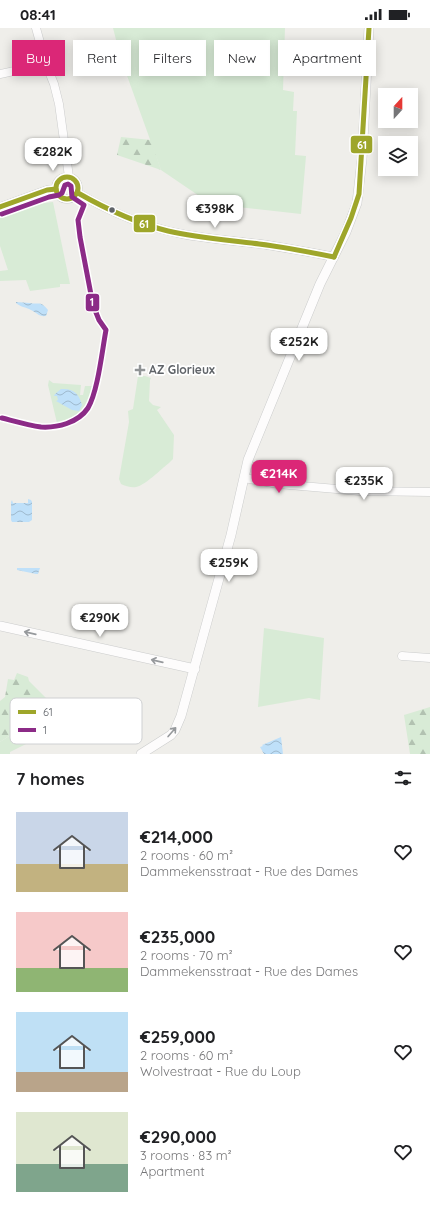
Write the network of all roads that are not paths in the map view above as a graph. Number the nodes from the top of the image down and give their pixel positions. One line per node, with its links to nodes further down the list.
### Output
1 (36, 28): 3 (street)
2 (369, 28): 11 (street)
3 (39, 40)
4 (12, 71): 5 (street)
5 (0, 74)
6 (51, 76): 7 (street)
7 (69, 177): 8 (street); 9 (street)
8 (56, 189): 9 (street); 10 (street)
9 (78, 193): 11 (street)
10 (0, 207)
11 (334, 257): 12 (street)
12 (244, 478): 13 (street); 17 (street)
13 (430, 492)
14 (0, 626): 17 (street, one-way to 14)
15 (402, 656): 16 (street)
16 (430, 658)
17 (195, 670): 18 (street, one-way to 17)
18 (141, 754)

